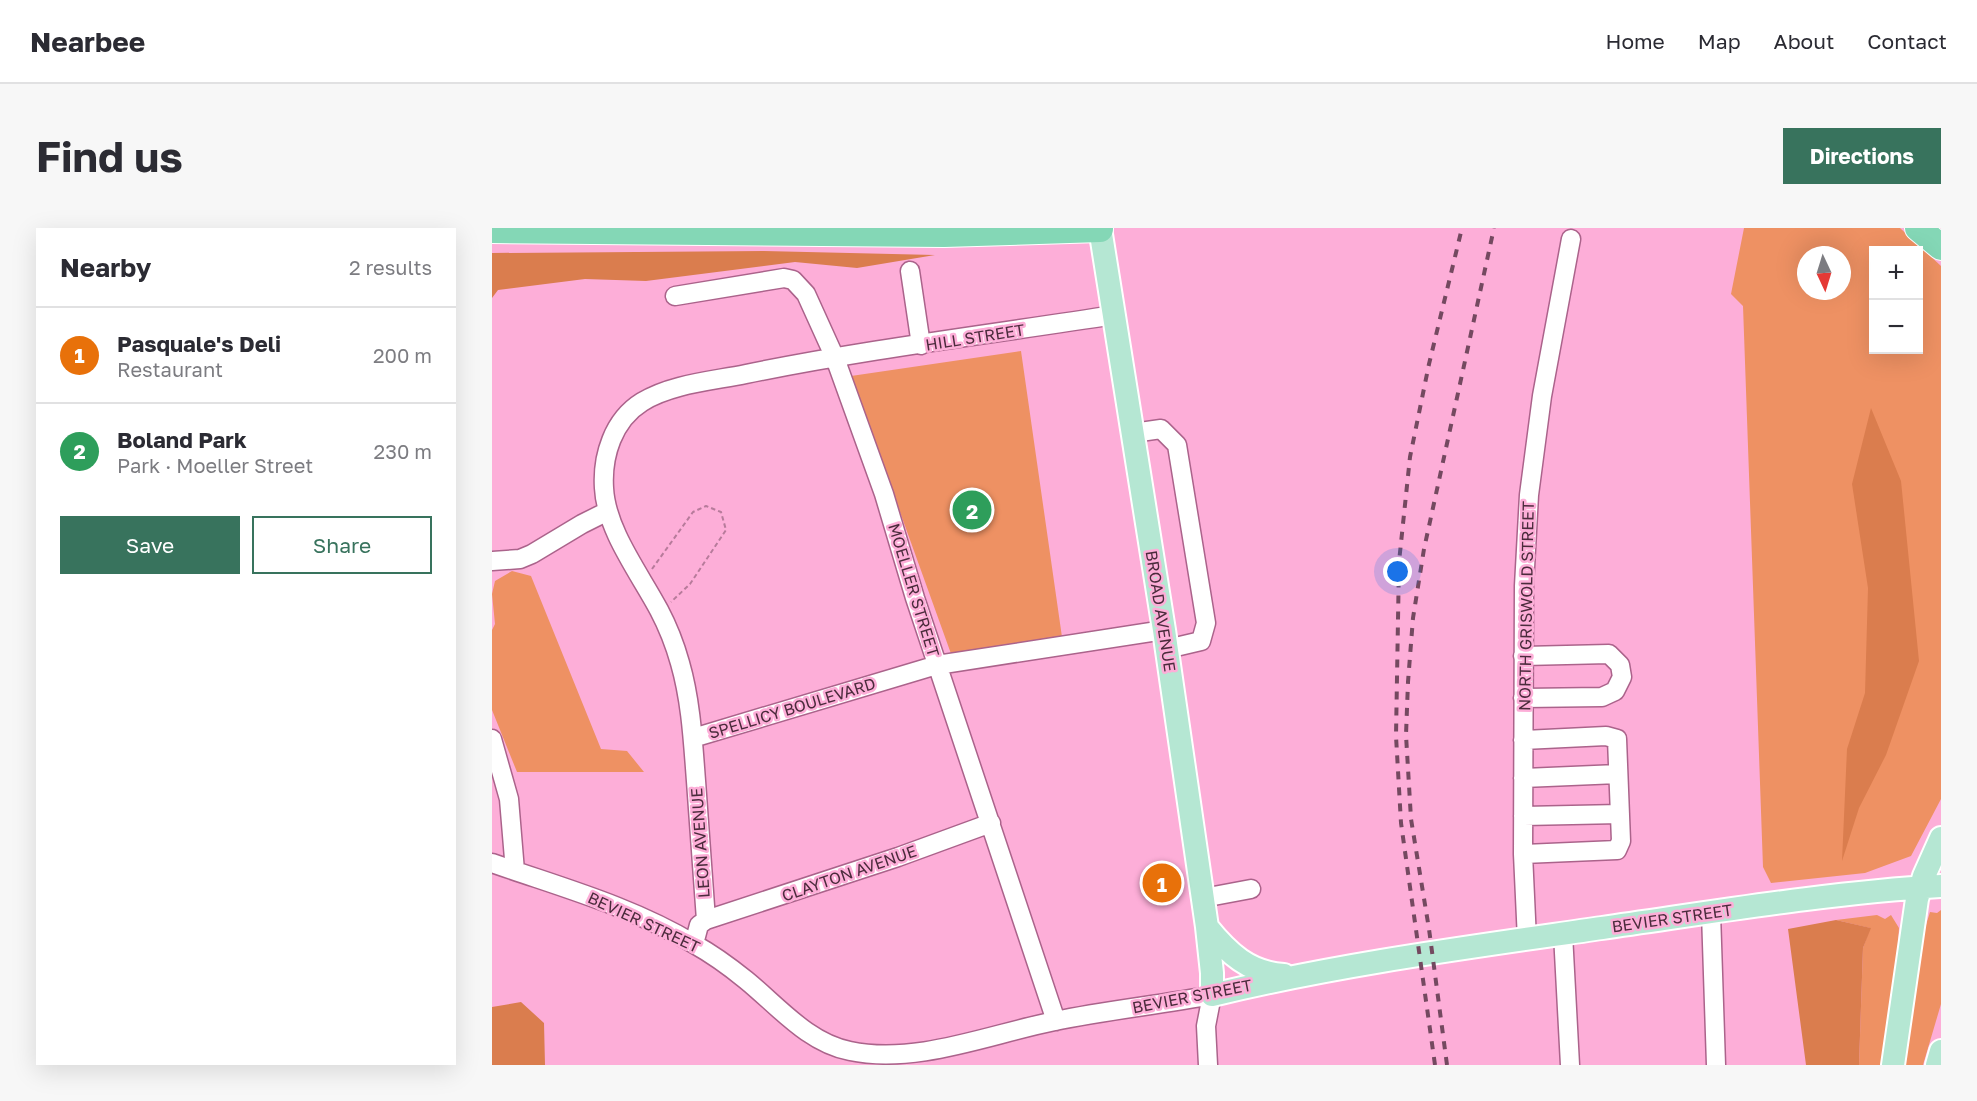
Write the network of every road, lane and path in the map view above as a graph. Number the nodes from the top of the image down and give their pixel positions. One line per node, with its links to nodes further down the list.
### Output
1 (1918, 228): 5 (highway)
2 (1100, 229): 3 (highway); 8 (main road, BROAD AVENUE)
3 (492, 230)
4 (1571, 239): 17 (street, NORTH GRISWOLD STREET)
5 (1941, 247)
6 (910, 271): 9 (street)
7 (675, 296): 10 (street, MOELLER STREET)
8 (1114, 315): 9 (street, HILL STREET); 11 (main road, BROAD AVENUE)
9 (921, 345): 10 (street, HILL STREET)
10 (835, 358): 12 (street, SPELLICY BOULEVARD); 18 (street, MOELLER STREET)
11 (1133, 433): 16 (main road, BROAD AVENUE); 16 (street, SPELLICY BOULEVARD)
12 (608, 511): 13 (street); 14 (street, SPELLICY BOULEVARD)
13 (492, 561)
14 (643, 581): 15 (street, SPELLICY BOULEVARD); 15 (path)
15 (660, 611): 20 (street, SPELLICY BOULEVARD)
16 (1165, 639): 18 (street, SPELLICY BOULEVARD); 34 (main road, BROAD AVENUE)
17 (1523, 656): 19 (street, NORTH GRISWOLD STREET); 19 (street)
18 (937, 665): 20 (street, SPELLICY BOULEVARD); 27 (street, MOELLER STREET)
19 (1523, 698): 22 (street, NORTH GRISWOLD STREET)
20 (693, 738): 36 (street, LEON AVENUE)
21 (492, 739): 31 (street)
22 (1523, 740): 23 (street); 24 (street, NORTH GRISWOLD STREET)
23 (1618, 774): 24 (street); 25 (street)
24 (1523, 778): 26 (street, NORTH GRISWOLD STREET)
25 (1620, 814): 26 (street); 29 (street)
26 (1523, 816): 29 (street, NORTH GRISWOLD STREET)
27 (991, 823): 36 (street, CLAYTON AVENUE); 43 (street, MOELLER STREET)
28 (1941, 838): 32 (main road)
29 (1523, 854): 39 (street, NORTH GRISWOLD STREET)
30 (492, 863): 31 (street, BEVIER STREET)
31 (515, 871): 40 (street, BEVIER STREET)
32 (1930, 887): 35 (main road, BEVIER STREET); 49 (main road)
33 (1251, 889): 34 (street)
34 (1203, 898): 37 (main road, BROAD AVENUE)
35 (1711, 913): 38 (main road, BEVIER STREET); 48 (street)
36 (706, 920): 40 (street, LEON AVENUE)
37 (1207, 927): 41 (main road); 42 (main road, BROAD AVENUE)
38 (1563, 934): 39 (main road, BEVIER STREET); 47 (street)
39 (1527, 940): 41 (main road, BEVIER STREET)
40 (694, 944): 45 (street, BEVIER STREET)
41 (1307, 974): 42 (main road, BEVIER STREET)
42 (1212, 995): 43 (street, BEVIER STREET); 46 (street)
43 (1056, 1021): 45 (street, BEVIER STREET)
44 (1941, 1051): 50 (main road)
45 (836, 1056)
46 (1208, 1065)
47 (1570, 1065)
48 (1716, 1065)
49 (1893, 1065)
50 (1937, 1065)

